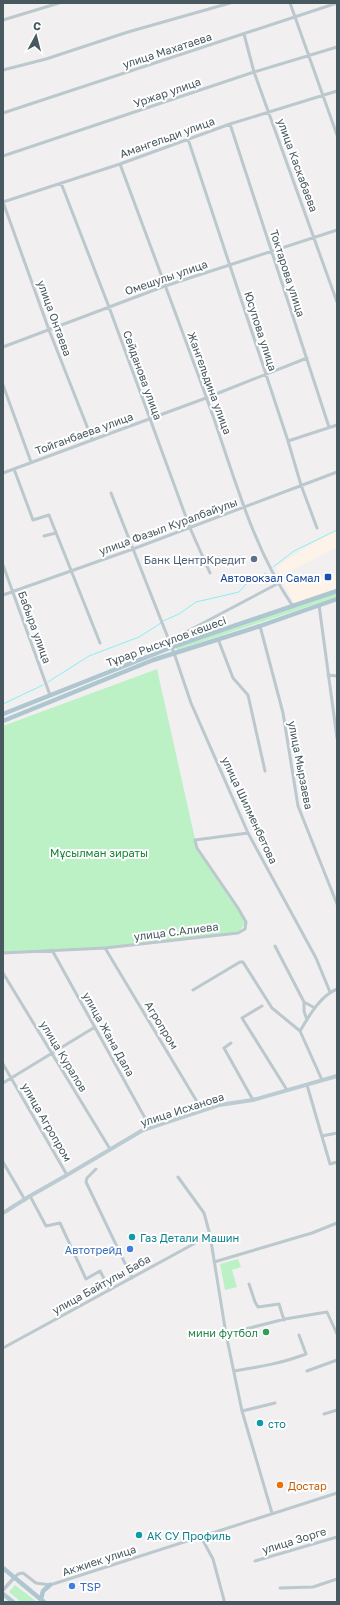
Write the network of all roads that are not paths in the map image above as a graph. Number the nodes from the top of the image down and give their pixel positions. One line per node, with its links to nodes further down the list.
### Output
1 (58, 3): 6 (street)
2 (230, 3): 10 (street)
3 (290, 3): 5 (street)
4 (337, 3): 5 (street, улица Махатаева)
5 (295, 17): 7 (street, улица Махатаева); 9 (street)
6 (3, 20)
7 (244, 34): 11 (street, улица Каскабаева); 15 (street, улица Махатаева)
8 (337, 47): 9 (street, Уржар улица)
9 (309, 57): 11 (street, Уржар улица); 13 (street)
10 (3, 70)
11 (254, 72): 14 (street, улица Каскабаева); 19 (street, Уржар улица)
12 (337, 91): 13 (street, Амангельди улица)
13 (323, 95): 14 (street, Амангельди улица); 17 (street)
14 (268, 111): 16 (street, Амангельди улица); 24 (street, улица Каскабаева)
15 (3, 113)
16 (230, 124): 18 (street, Амангельди улица); 25 (street, Токтарова улица)
17 (337, 135)
18 (188, 139): 20 (street, Амангельди улица); 26 (street, Юсупова улица)
19 (3, 156)
20 (120, 164): 21 (street, Амангельди улица); 27 (street, Жангельдина улица)
21 (61, 183): 22 (street, Амангельди улица); 29 (street, Сейданова улица)
22 (3, 202): 30 (street, улица Онтаева)
23 (337, 230): 24 (street, Омешулы улица)
24 (314, 237): 25 (street, Омешулы улица); 28 (street, улица Каскабаева)
25 (272, 251): 26 (street, Омешулы улица); 32 (street, Токтарова улица)
26 (229, 265): 27 (street, Омешулы улица); 33 (street, Юсупова улица)
27 (165, 286): 29 (street, Омешулы улица); 35 (street, Жангельдина улица)
28 (337, 302)
29 (109, 307): 30 (street, Омешулы улица); 36 (street, Сейданова улица)
30 (49, 330): 31 (street, Омешулы улица); 39 (street, улица Онтаева)
31 (3, 347)
32 (307, 358): 33 (street, Тойганбаева улица); 38 (street, Токтарова улица)
33 (265, 374): 35 (street, Тойганбаева улица); 40 (street, Юсупова улица)
34 (3, 385): 41 (street)
35 (206, 398): 36 (street, Тойганбаева улица); 47 (street, Жангельдина улица)
36 (149, 418): 39 (street, Тойганбаева улица); 48 (street, Сейданова улица)
37 (337, 425): 38 (street)
38 (329, 427): 40 (street)
39 (92, 439): 41 (street, Тойганбаева улица)
40 (288, 441): 45 (street, Юсупова улица)
41 (31, 462): 42 (street, Тойганбаева улица)
42 (14, 469): 44 (street, Тойганбаева улица); 50 (street)
43 (337, 472): 45 (street, улица Фазыл Куралбайулы)
44 (3, 473)
45 (301, 485): 47 (street, улица Фазыл Куралбайулы); 49 (street, Юсупова улица)
46 (111, 493): 52 (street, улица Шилменбетова)
47 (245, 507): 48 (street, улица Фазыл Куралбайулы); 56 (street, Жангельдина улица)
48 (190, 528): 52 (street, улица Фазыл Куралбайулы); 55 (street, Сейданова улица)
49 (317, 528)
50 (56, 533): 51 (street); 54 (street)
51 (44, 536)
52 (133, 549): 54 (street, улица Фазыл Куралбайулы); 65 (street, улица Шилменбетова)
53 (3, 564): 57 (street, Бабыра улица)
54 (71, 571): 57 (street, улица Фазыл Куралбайулы); 66 (street)
55 (210, 573)
56 (277, 584): 61 (street, Жангельдина улица); 65 (street)
57 (13, 591): 59 (street, улица Фазыл Куралбайулы); 71 (street, Бабыра улица)
58 (337, 591): 61 (main road, Тұрар Рыскұлов көшесі)
59 (3, 595)
60 (337, 599): 62 (main road)
61 (292, 605): 67 (main road, Тұрар Рыскұлов көшесі)
62 (319, 605): 63 (main road); 69 (street)
63 (260, 626): 64 (main road); 77 (street, улица Мырзаева)
64 (218, 639): 68 (main road); 75 (street)
65 (169, 641): 67 (street, улица Шилменбетова)
66 (100, 643)
67 (172, 647): 68 (street, улица Шилменбетова); 71 (main road, Тұрар Рыскұлов көшесі)
68 (174, 653): 73 (main road); 76 (street, улица Шилменбетова)
69 (328, 675): 70 (street); 74 (street)
70 (337, 676)
71 (50, 695): 72 (main road, Тұрар Рыскұлов көшесі)
72 (3, 714)
73 (3, 721)
74 (337, 738)
75 (265, 771)
76 (248, 833): 79 (street, улица С.Алиева); 85 (street, улица Шилменбетова)
77 (337, 904)
78 (275, 946): 86 (street)
79 (105, 948): 80 (street, улица С.Алиева); 102 (street, Агропром)
80 (52, 950): 81 (street, улица С.Алиева); 90 (street, улица Жана Дала)
81 (3, 953)
82 (3, 973): 93 (street, улица Куралов)
83 (337, 989): 85 (street)
84 (193, 990): 91 (street)
85 (330, 992): 88 (street)
86 (304, 1002): 88 (street); 89 (street)
87 (262, 1006): 100 (street)
88 (315, 1008): 89 (street)
89 (307, 1020): 91 (street)
90 (95, 1027): 93 (street, улица Агропром); 103 (street, улица Жана Дала)
91 (300, 1031): 97 (street)
92 (231, 1043): 101 (street)
93 (52, 1053): 96 (street, улица Агропром); 106 (street, улица Куралов)
94 (3, 1064): 96 (street, улица Агропром)
95 (337, 1076): 97 (main road, улица Исханова)
96 (11, 1078): 98 (street, улица Агропром); 110 (street, улица Агропром)
97 (322, 1080): 99 (main road, улица Исханова)
98 (3, 1083)
99 (308, 1085): 100 (main road, улица Исханова); 105 (street)
100 (288, 1090): 101 (main road, улица Исханова)
101 (253, 1100): 102 (main road, улица Исханова)
102 (202, 1110): 103 (main road, улица Исханова)
103 (150, 1127): 106 (main road, улица Исханова)
104 (337, 1133): 105 (street)
105 (322, 1136): 108 (street)
106 (110, 1149): 110 (main road, улица Исханова)
107 (3, 1162): 113 (street)
108 (337, 1162)
109 (96, 1169): 118 (street)
110 (67, 1175): 112 (main road, улица Исханова)
111 (178, 1177): 116 (street)
112 (30, 1196): 113 (main road, улица Исханова); 120 (street)
113 (25, 1200): 114 (main road, улица Исханова)
114 (3, 1213)
115 (337, 1222): 117 (street)
116 (210, 1235): 117 (street); 118 (street, улица Байтулы Баба)
117 (214, 1262): 122 (street)
118 (132, 1278): 120 (street, улица Байтулы Баба)
119 (249, 1284): 121 (street)
120 (110, 1290): 125 (street, улица Байтулы Баба)
121 (284, 1320): 122 (street); 123 (street)
122 (226, 1334): 127 (street)
123 (337, 1334)
124 (299, 1335): 127 (street)
125 (3, 1348)
126 (337, 1360): 128 (street)
127 (234, 1371): 131 (street)
128 (307, 1371)
129 (275, 1403): 131 (street)
130 (337, 1410): 132 (street)
131 (242, 1411): 134 (street)
132 (324, 1414)
133 (337, 1493): 134 (street, Акжиек улица)
134 (272, 1513): 135 (street, Акжиек улица)
135 (201, 1536): 141 (street, Акжиек улица); 145 (street)
136 (337, 1537): 137 (street, улица Зорге)
137 (255, 1562)
138 (3, 1568): 139 (main road)
139 (14, 1578): 141 (street); 143 (street); 146 (main road)
140 (337, 1579): 142 (street)
141 (50, 1585): 146 (main road)
142 (280, 1588)
143 (3, 1590)
144 (3, 1594): 147 (main road)
145 (224, 1600)
146 (42, 1601)
147 (13, 1602)

